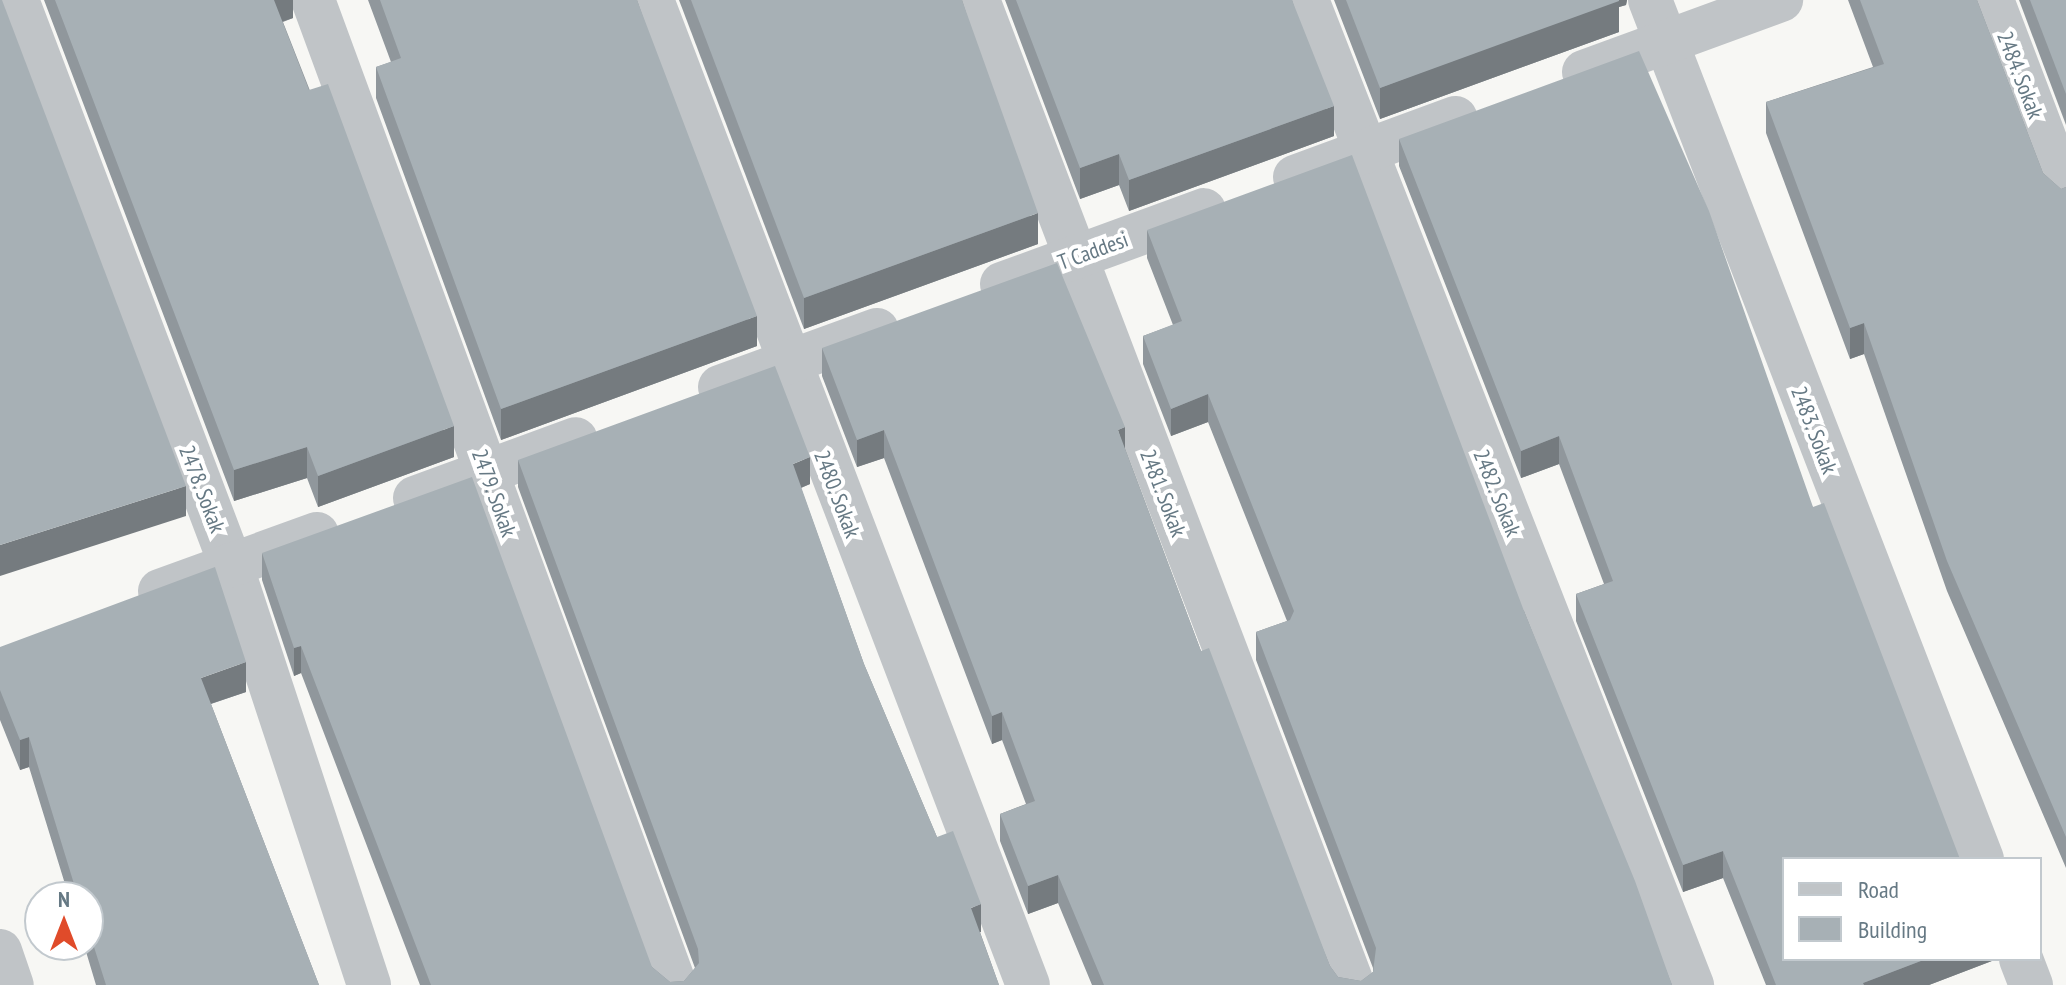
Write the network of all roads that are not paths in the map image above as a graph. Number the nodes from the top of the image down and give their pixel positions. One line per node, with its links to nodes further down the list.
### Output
1 (17, 0): 21 (street, 2478. Sokak)
2 (313, 0): 20 (street, 2479. Sokak)
3 (652, 0): 17 (street, 2480. Sokak)
4 (978, 0): 14 (street, 2481. Sokak)
5 (1307, 0): 12 (street, 2482. Sokak)
6 (1650, 0): 9 (street, 2483. Sokak)
7 (1781, 0): 9 (street)
8 (1992, 0): 13 (street, 2484. Sokak)
9 (1665, 42): 10 (street); 23 (street, 2483. Sokak)
10 (1550, 84)
11 (1492, 105): 12 (street, T Caddesi)
12 (1362, 152): 14 (street, T Caddesi); 31 (street, 2482. Sokak)
13 (2066, 195)
14 (1072, 259): 15 (street, T Caddesi); 30 (street, 2481. Sokak)
15 (957, 300)
16 (914, 316): 17 (street)
17 (785, 363): 18 (street); 29 (street, 2480. Sokak)
18 (681, 401)
19 (621, 423): 20 (street)
20 (486, 472): 21 (street); 28 (street, 2479. Sokak)
21 (231, 565): 22 (street); 27 (street, 2478. Sokak)
22 (115, 607)
23 (1981, 857)
24 (0, 951): 26 (street)
25 (2022, 961): 32 (street)
26 (12, 985)
27 (369, 985)
28 (675, 985)
29 (1028, 985)
30 (1353, 985)
31 (1692, 985)
32 (2031, 985)

